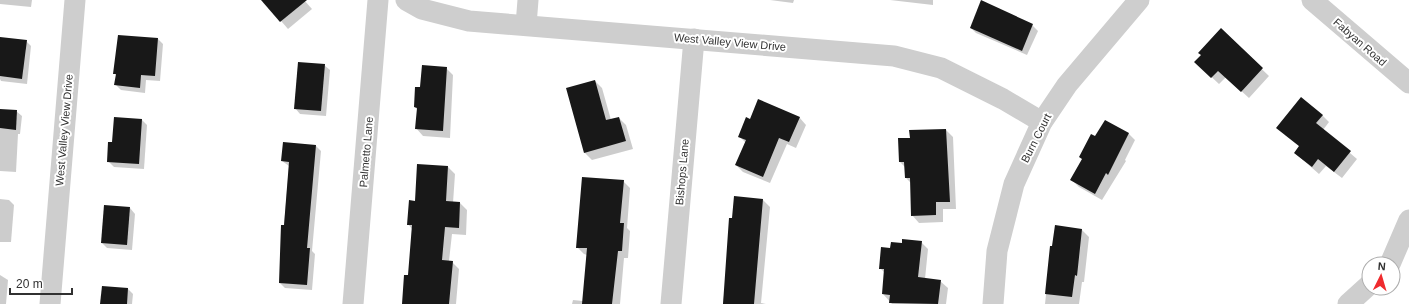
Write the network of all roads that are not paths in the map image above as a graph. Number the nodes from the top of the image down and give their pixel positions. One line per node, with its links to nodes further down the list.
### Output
1 (75, 0): 14 (street, West Valley View Drive)
2 (378, 0): 15 (street, Palmetto Lane)
3 (406, 0): 7 (street, West Valley View Drive)
4 (528, 0): 7 (street)
5 (1140, 0): 10 (street, Burn Court)
6 (1312, 0): 9 (street, Fabyan Road)
7 (526, 25): 8 (street, West Valley View Drive)
8 (694, 39): 10 (street, West Valley View Drive); 16 (street, Bishops Lane)
9 (1409, 83)
10 (1042, 122): 17 (street, Burn Court)
11 (1409, 220): 12 (street)
12 (1393, 256)
13 (1361, 292): 18 (street)
14 (50, 304)
15 (353, 304)
16 (671, 304)
17 (993, 304)
18 (1348, 304)

